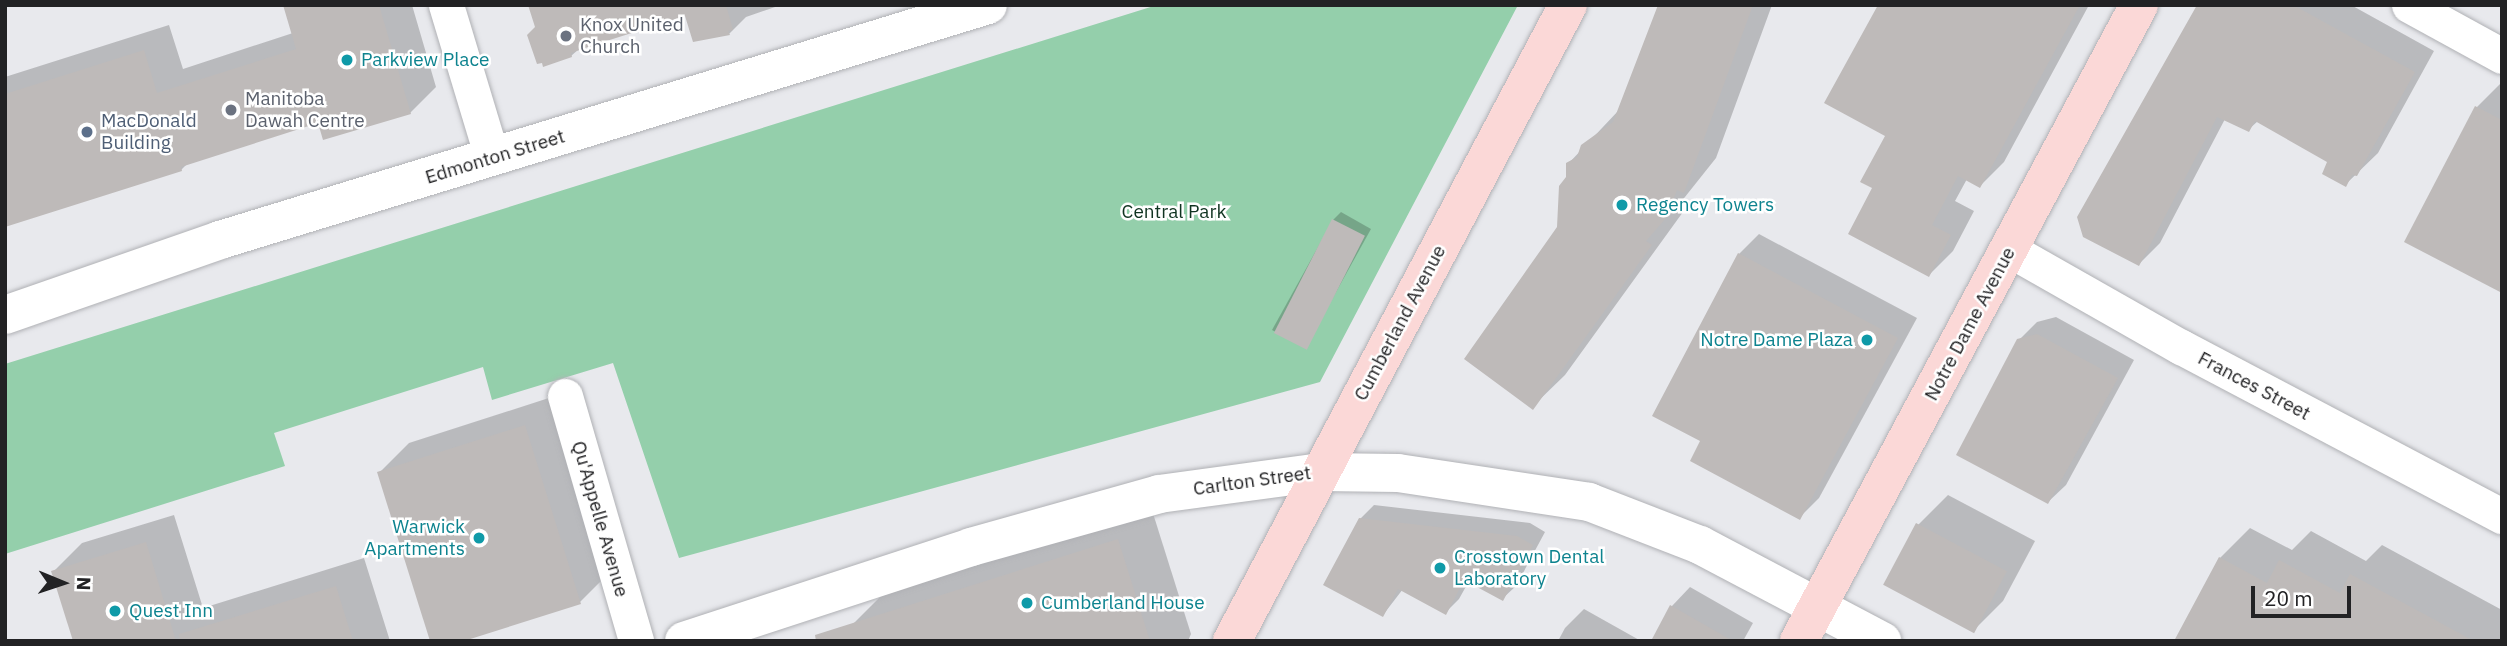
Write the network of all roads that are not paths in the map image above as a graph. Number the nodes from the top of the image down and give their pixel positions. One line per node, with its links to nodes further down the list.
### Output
1 (446, 5): 7 (street)
2 (988, 5): 7 (street, Edmonton Street)
3 (1568, 5): 11 (main road, Cumberland Avenue)
4 (2139, 5): 8 (main road, Notre Dame Avenue)
5 (2409, 5): 6 (street)
6 (2502, 56)
7 (492, 158): 9 (street, Edmonton Street)
8 (2010, 250): 12 (street, Frances Street); 13 (main road, Notre Dame Avenue)
9 (5, 315)
10 (565, 396): 14 (street, Qu'Appelle Avenue)
11 (1321, 472): 13 (street, Carlton Street); 15 (street, Carlton Street); 16 (main road, Cumberland Avenue)
12 (2502, 516)
13 (1817, 606): 17 (main road, Notre Dame Avenue); 18 (street, Carlton Street)
14 (636, 641)
15 (684, 641)
16 (1232, 641)
17 (1799, 641)
18 (1882, 641)

